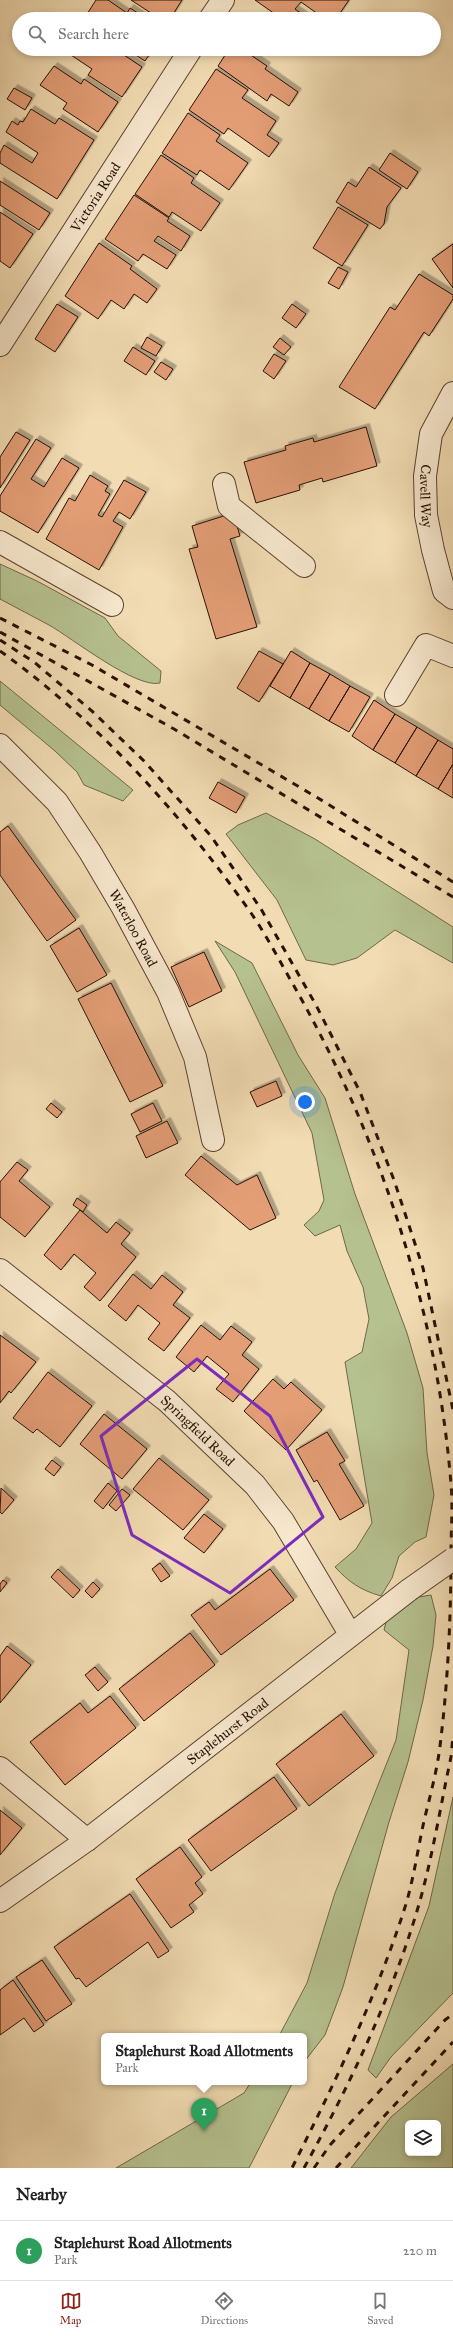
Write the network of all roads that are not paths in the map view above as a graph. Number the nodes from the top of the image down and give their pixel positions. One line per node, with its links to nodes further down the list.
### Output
1 (222, 0): 2 (street)
2 (214, 12)
3 (186, 56): 4 (street, Victoria Road)
4 (0, 345)
5 (453, 393): 9 (street, Cavell Way)
6 (224, 484): 8 (street)
7 (0, 542): 10 (street)
8 (304, 566)
9 (453, 598)
10 (112, 605)
11 (453, 656): 12 (street)
12 (396, 695)
13 (0, 745): 14 (street, Waterloo Road)
14 (213, 1140)
15 (0, 1270): 17 (street, Springfield Road)
16 (453, 1559): 17 (street, Staplehurst Road, bridge)
17 (350, 1634): 19 (street, Staplehurst Road)
18 (0, 1768): 19 (street)
19 (87, 1840): 20 (street, Staplehurst Road)
20 (0, 1901)

